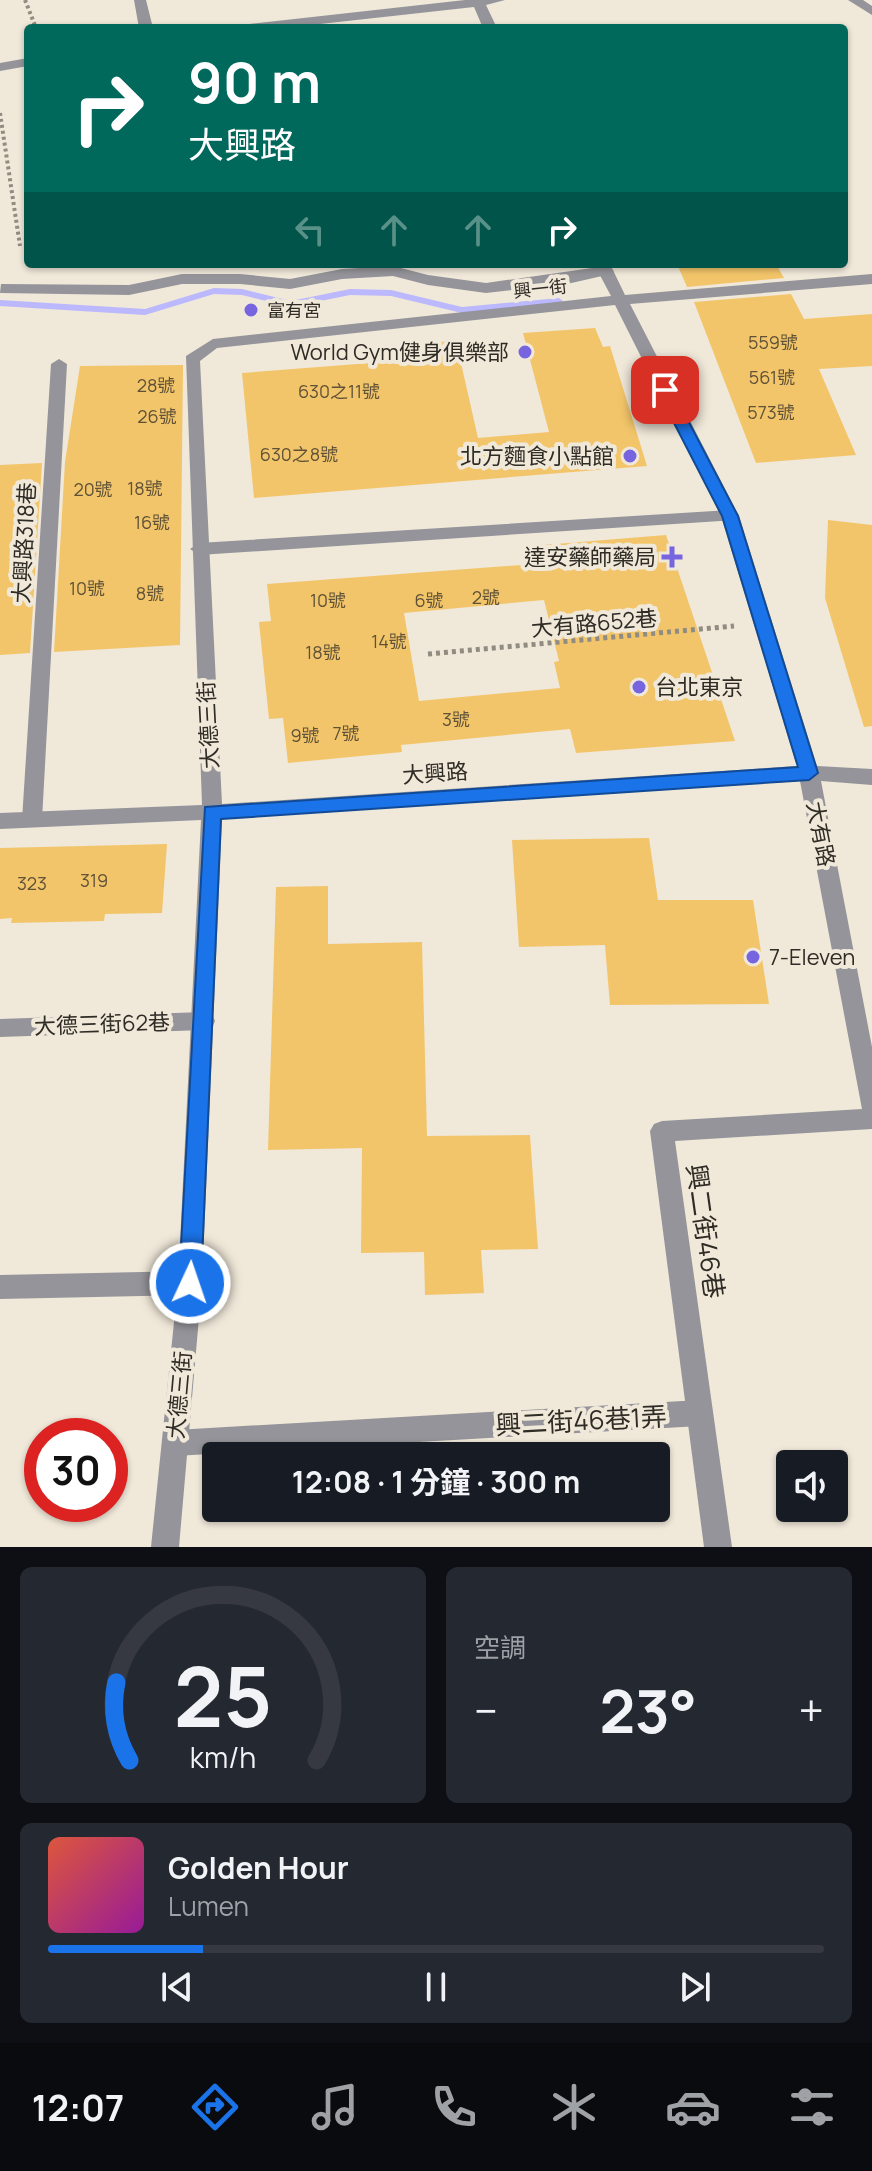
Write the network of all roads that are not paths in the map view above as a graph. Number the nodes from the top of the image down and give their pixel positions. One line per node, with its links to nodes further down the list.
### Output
1 (140, 0): 6 (street)
2 (499, 0): 4 (street)
3 (854, 0): 5 (street)
4 (478, 1): 7 (street); 8 (street)
5 (872, 11)
6 (145, 24)
7 (283, 24)
8 (488, 24)
9 (24, 63): 10 (street)
10 (0, 67)
11 (604, 268): 13 (street); 14 (street, 大有路)
12 (872, 279): 14 (street, 興一街)
13 (1, 289)
14 (618, 300): 15 (street, 興一街); 17 (street, 大有路)
15 (213, 344): 18 (street, 大德三街)
16 (59, 364): 22 (street, 大興路318巷)
17 (730, 516): 18 (street); 19 (street, 大有路)
18 (199, 549): 21 (street, 大德三街)
19 (809, 773): 20 (street, 大興路); 21 (street, 大興路); 26 (street, 大有路)
20 (872, 777)
21 (212, 812): 22 (street, 大興路); 24 (street, 大德三街)
22 (32, 820): 23 (street, 大興路)
23 (0, 821)
24 (204, 1021): 25 (street, 大德三街62巷); 28 (street, 大德三街)
25 (0, 1028)
26 (872, 1107)
27 (872, 1119): 30 (street, 興二街46巷)
28 (190, 1283): 29 (street); 31 (street, 大德三街)
29 (0, 1287)
30 (700, 1413): 31 (street, 興二街46巷1弄); 33 (street, 興二街46巷)
31 (175, 1443): 32 (street, 大德三街)
32 (165, 1547)
33 (718, 1547)

